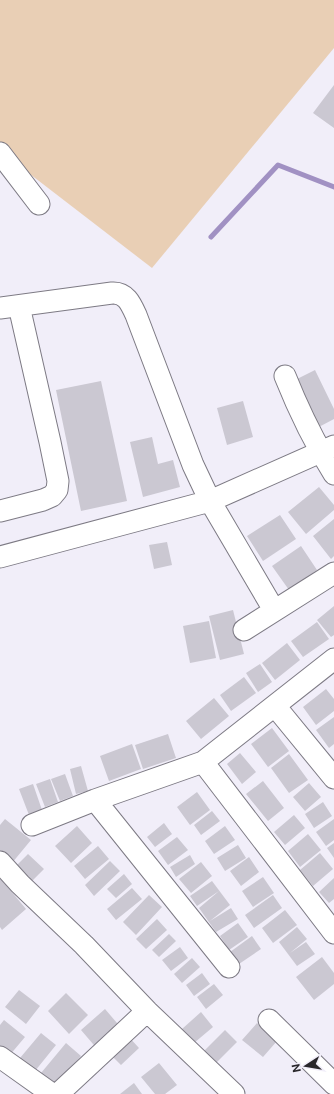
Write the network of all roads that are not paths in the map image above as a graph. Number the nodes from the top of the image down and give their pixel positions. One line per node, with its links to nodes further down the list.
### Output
1 (0, 153): 2 (street)
2 (39, 204)
3 (9, 307): 7 (street); 8 (street)
4 (285, 376): 5 (street)
5 (327, 449): 6 (street); 7 (street)
6 (334, 474)
7 (210, 501): 9 (street); 11 (street)
8 (0, 511)
9 (0, 557)
10 (334, 573): 11 (street)
11 (274, 610): 12 (street)
12 (244, 630)
13 (334, 659): 14 (street)
14 (274, 706): 15 (street); 16 (street)
15 (204, 762): 17 (street); 20 (street)
16 (334, 778)
17 (95, 800): 18 (street); 21 (street)
18 (32, 825)
19 (0, 862): 22 (street)
20 (334, 933)
21 (229, 967)
22 (148, 1011): 27 (street); 28 (street)
23 (269, 1020): 25 (street)
24 (0, 1057): 26 (street)
25 (334, 1084)
26 (52, 1094)
27 (58, 1094)
28 (234, 1094)

